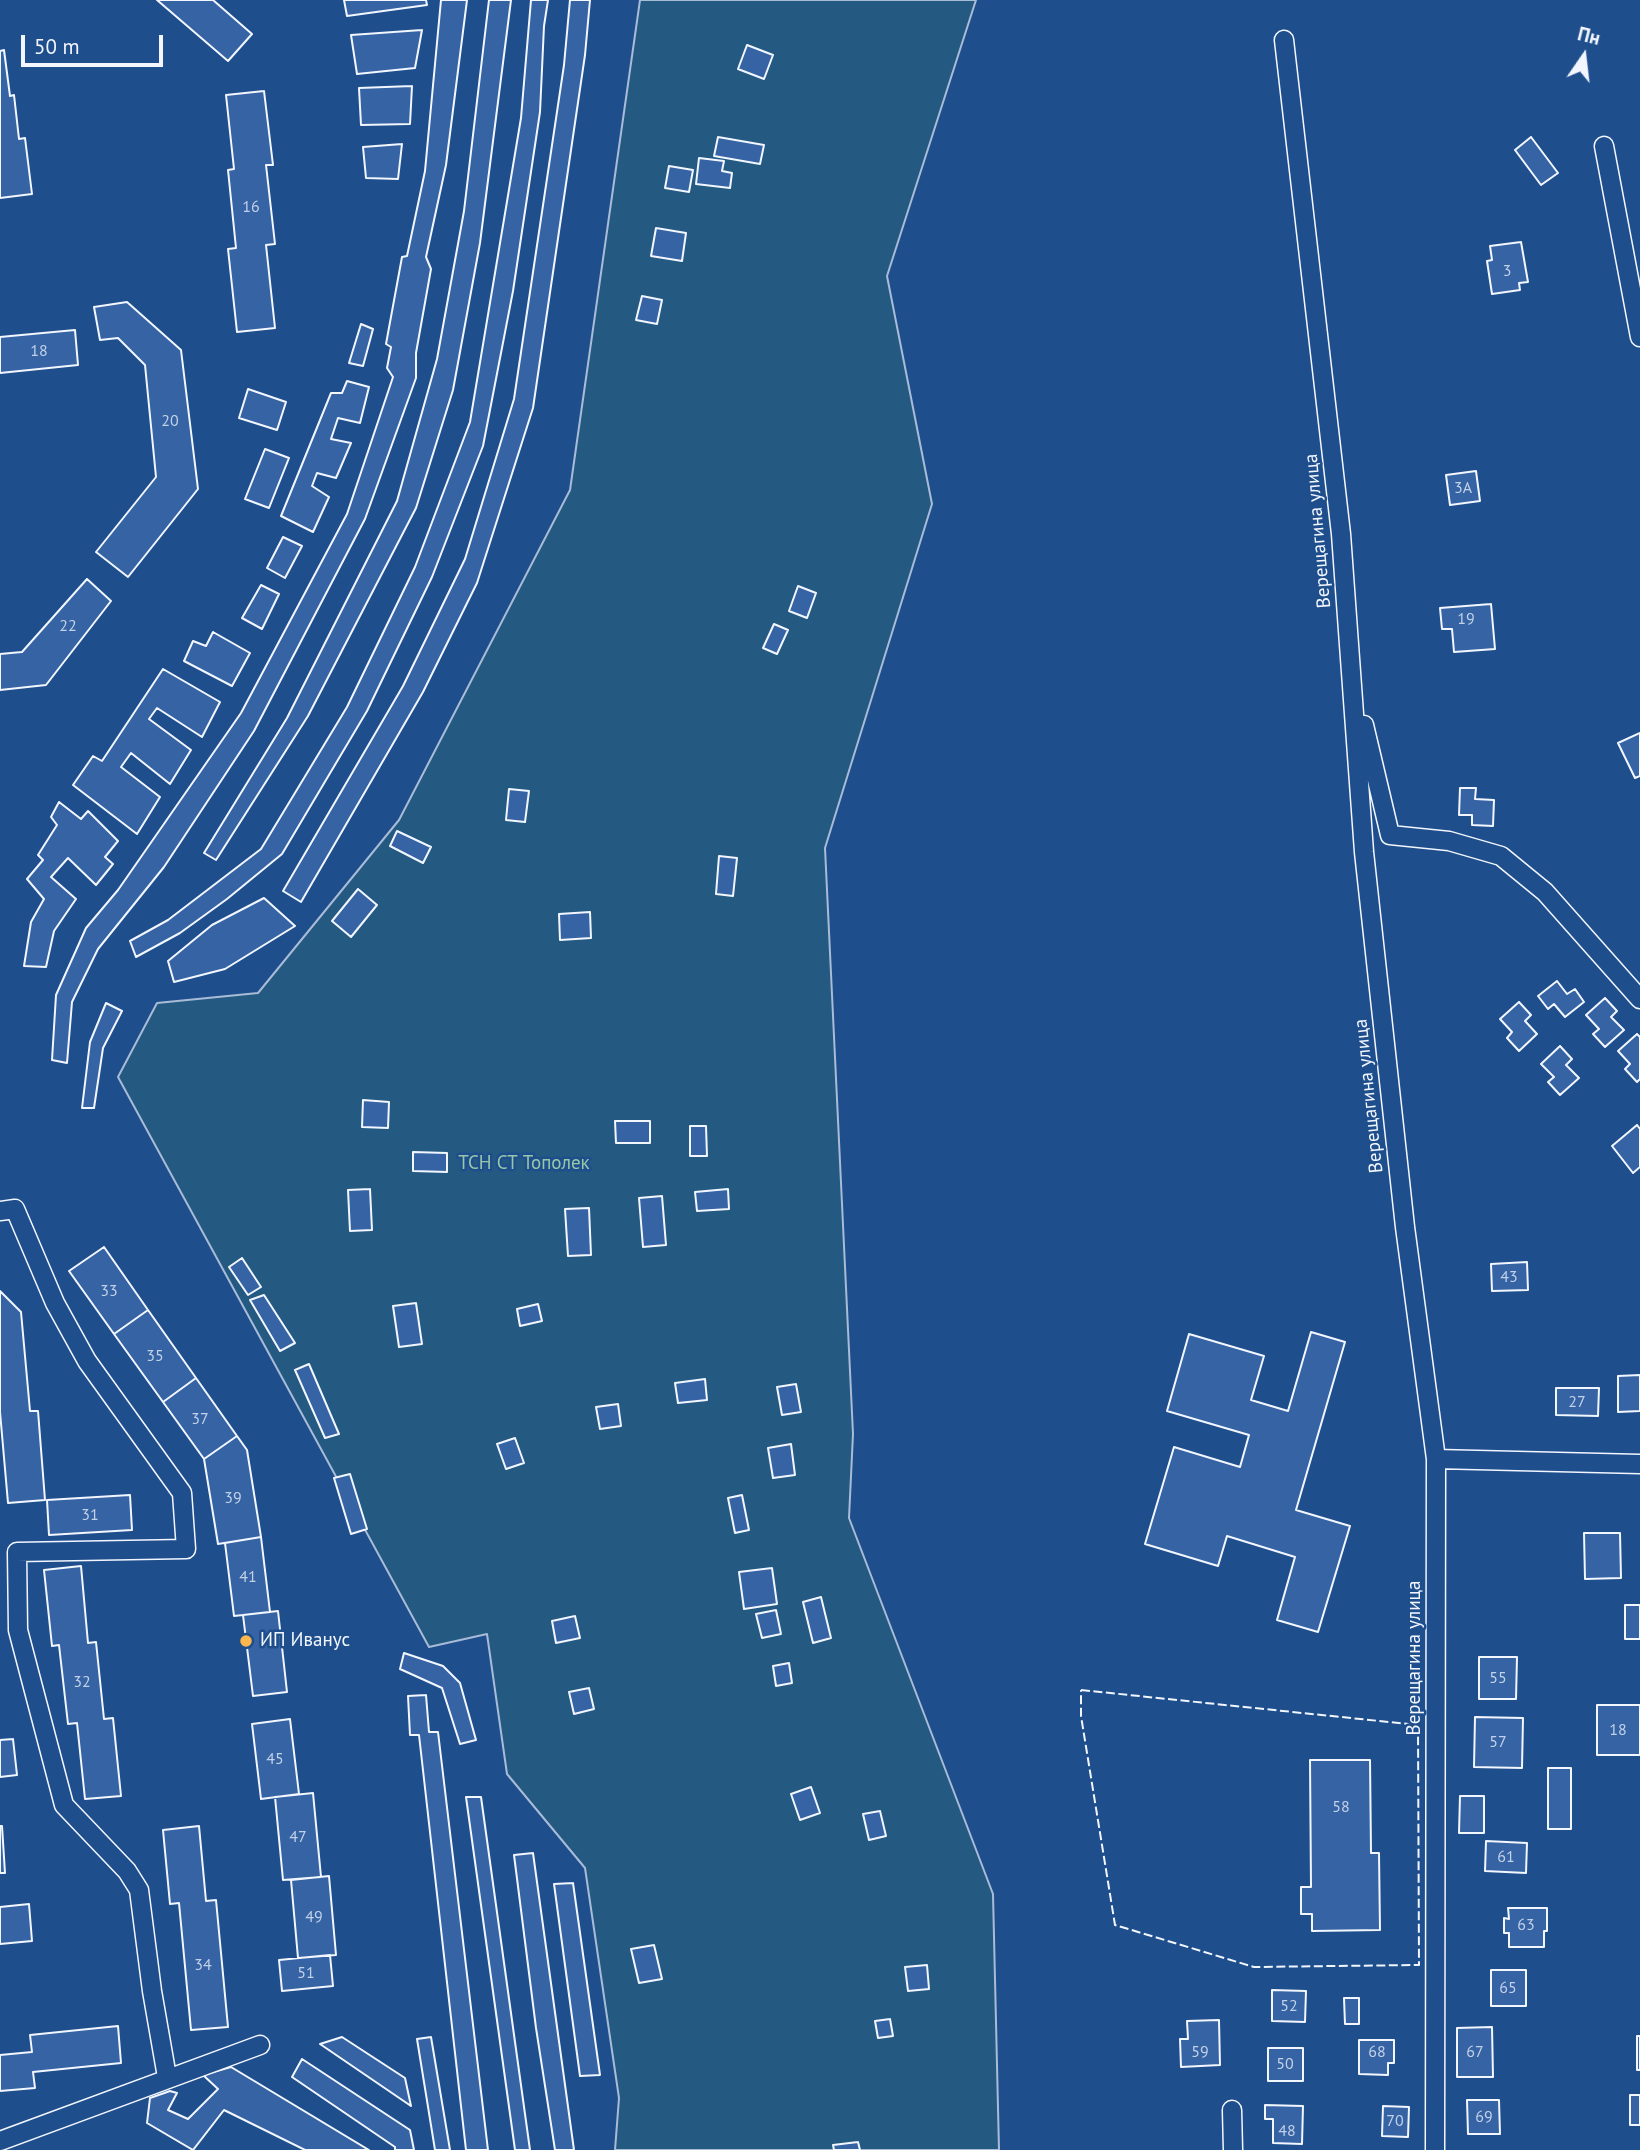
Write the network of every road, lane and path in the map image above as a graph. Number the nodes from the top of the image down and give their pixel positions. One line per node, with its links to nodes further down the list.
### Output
1 (1284, 40): 4 (street, Верещагина улица)
2 (1604, 146): 3 (street)
3 (1640, 337)
4 (1351, 671): 5 (street); 7 (street, Верещагина улица)
5 (1640, 999)
6 (0, 1211): 10 (street)
7 (1436, 1459): 8 (street); 14 (street, Верещагина улица)
8 (1640, 1464)
9 (260, 2045): 10 (street)
10 (167, 2077): 12 (street)
11 (1232, 2110): 13 (street)
12 (0, 2141)
13 (1233, 2150)
14 (1435, 2150)

